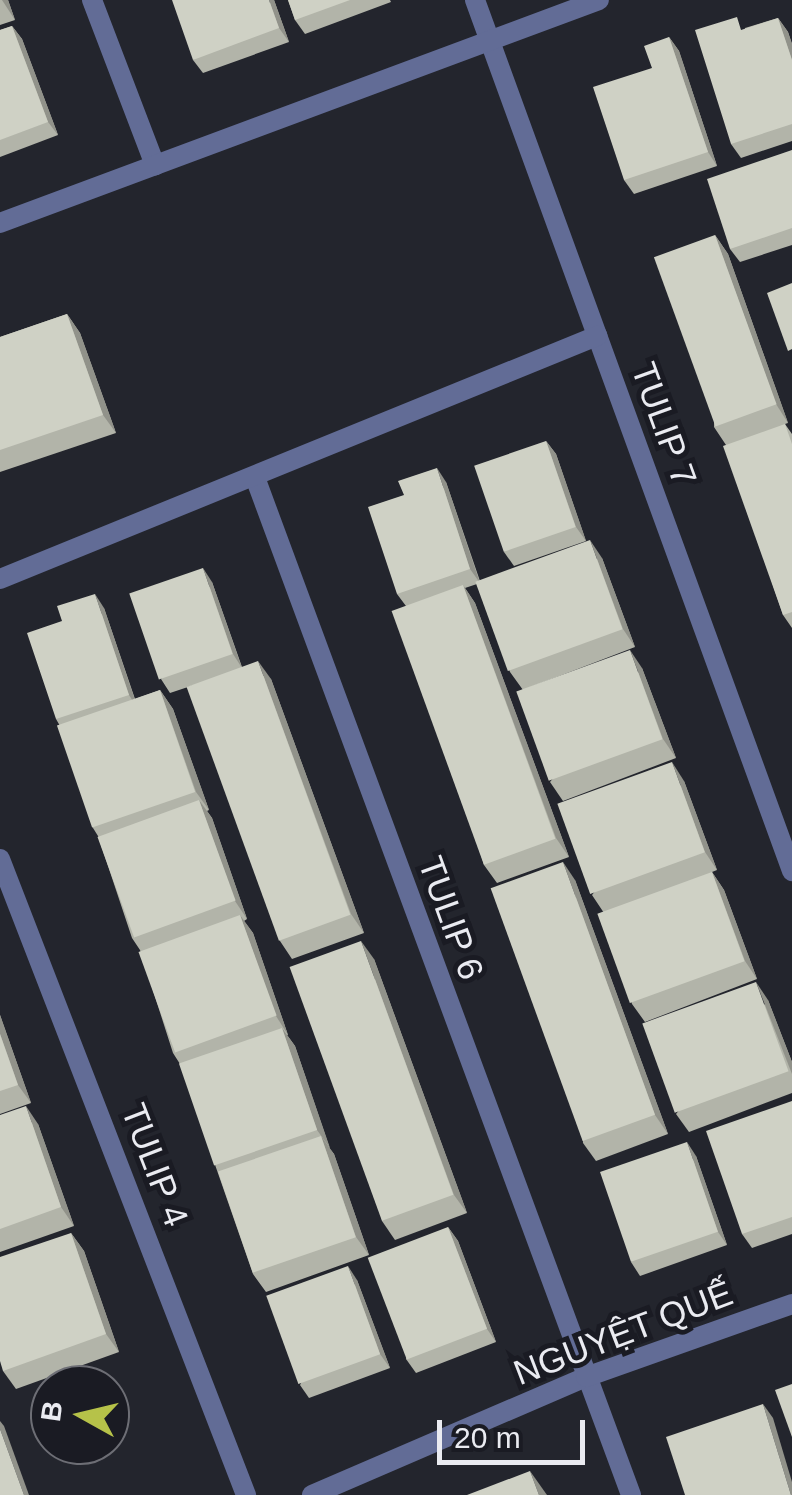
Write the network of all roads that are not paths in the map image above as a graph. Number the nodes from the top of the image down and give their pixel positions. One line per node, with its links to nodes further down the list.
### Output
1 (92, 0): 5 (street)
2 (475, 0): 4 (street, TULIP 7)
3 (599, 0): 4 (street)
4 (489, 40): 5 (street); 7 (street, TULIP 7)
5 (155, 165): 6 (street)
6 (0, 223)
7 (597, 336): 8 (street); 11 (street, TULIP 7)
8 (256, 480): 9 (street); 13 (street, TULIP 6)
9 (0, 579)
10 (0, 860): 14 (street, TULIP 4)
11 (792, 871)
12 (792, 1304): 13 (street, NGUYỆT QUẾ)
13 (586, 1378): 15 (street, NGUYỆT QUẾ); 16 (street, TULIP 6)
14 (246, 1495)
15 (312, 1495)
16 (630, 1495)

